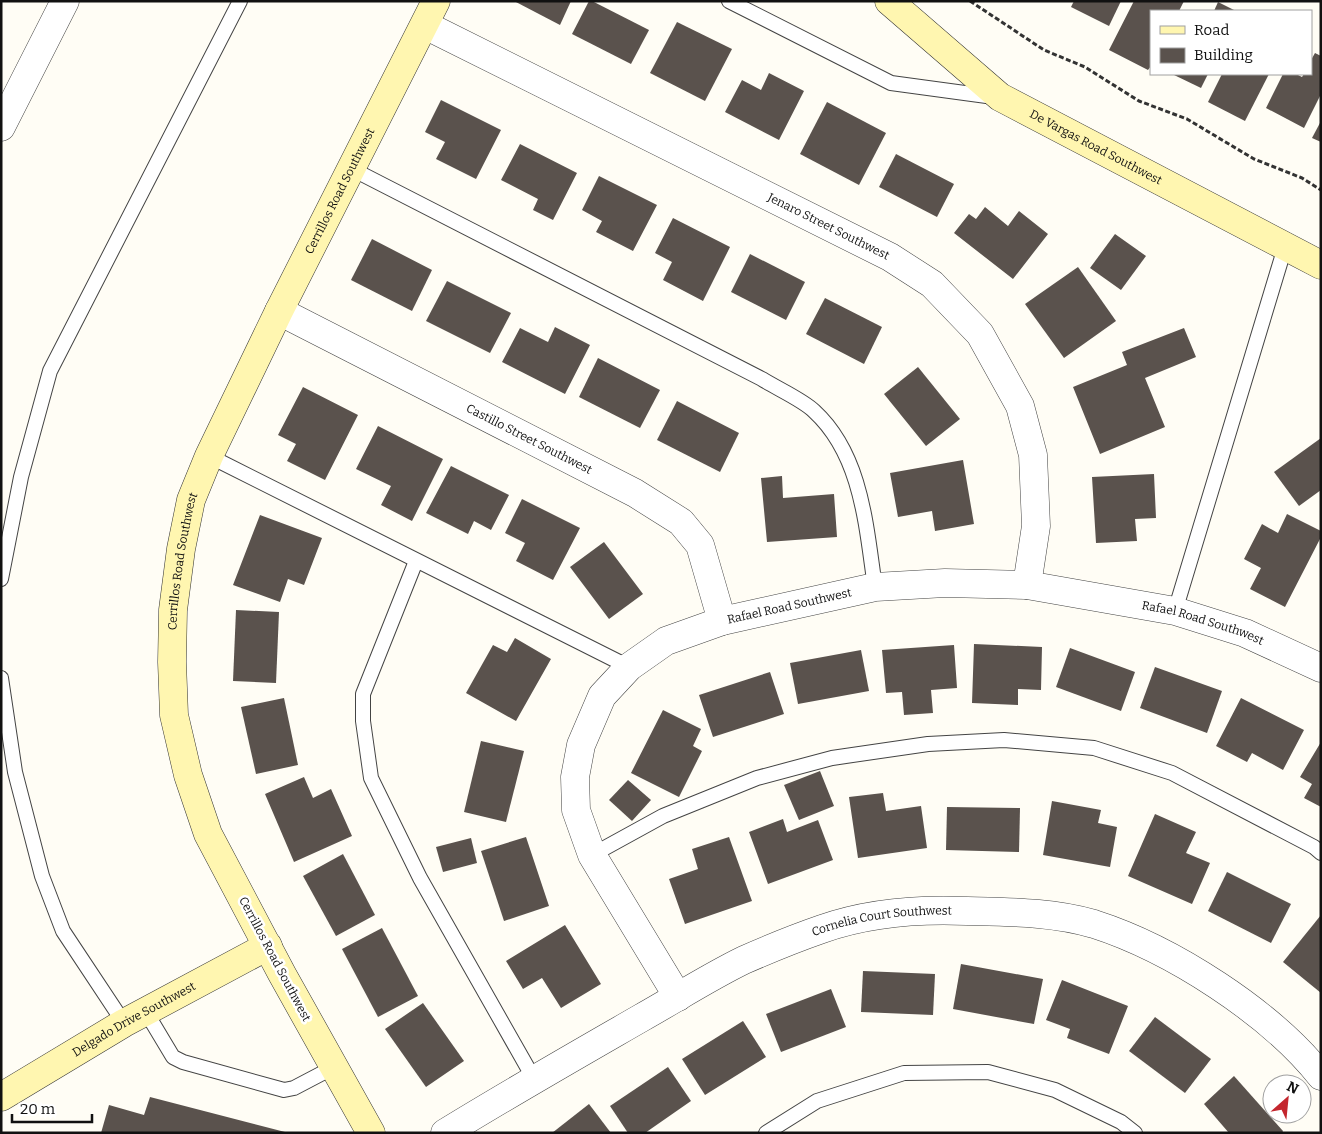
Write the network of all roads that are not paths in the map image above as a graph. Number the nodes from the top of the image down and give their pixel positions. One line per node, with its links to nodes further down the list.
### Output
1 (65, 1): 7 (street)
2 (240, 1): 14 (lane)
3 (729, 1): 6 (lane)
4 (889, 1): 6 (street, De Vargas Road Southwest)
5 (430, 13): 8 (street, Cerrillos Road Southwest); 15 (street, Jenaro Street Southwest)
6 (1000, 97): 9 (street, De Vargas Road Southwest)
7 (1, 127)
8 (352, 169): 11 (street, Cerrillos Road Southwest); 16 (lane)
9 (1285, 247): 10 (street, De Vargas Road Southwest); 17 (lane)
10 (1321, 265)
11 (279, 311): 12 (street, Cerrillos Road Southwest); 18 (street, Castillo Street Southwest)
12 (209, 456): 13 (lane); 24 (street, Cerrillos Road Southwest)
13 (416, 561): 19 (lane); 29 (lane)
14 (1, 579)
15 (1027, 586): 16 (street, Rafael Road Southwest); 17 (street, Rafael Road Southwest)
16 (875, 587): 18 (street, Rafael Road Southwest)
17 (1175, 611): 20 (street, Rafael Road Southwest)
18 (722, 620): 19 (street, Rafael Road Southwest)
19 (629, 667): 23 (street, Rafael Road Southwest)
20 (1321, 668)
21 (1, 678): 26 (lane)
22 (1321, 853): 23 (lane)
23 (592, 855): 25 (street, Rafael Road Southwest)
24 (268, 946): 26 (street, Delgado Drive Southwest); 27 (street, Cerrillos Road Southwest)
25 (678, 997): 28 (street, Cornelia Court Southwest); 29 (street, Cornelia Court Southwest)
26 (135, 1018): 27 (lane); 30 (street, Delgado Drive Southwest)
27 (334, 1066): 31 (street, Cerrillos Road Southwest)
28 (1321, 1076)
29 (534, 1078): 32 (street, Cornelia Court Southwest)
30 (1, 1097)
31 (370, 1133)
32 (445, 1133)
33 (766, 1133): 34 (lane)
34 (1135, 1133)

